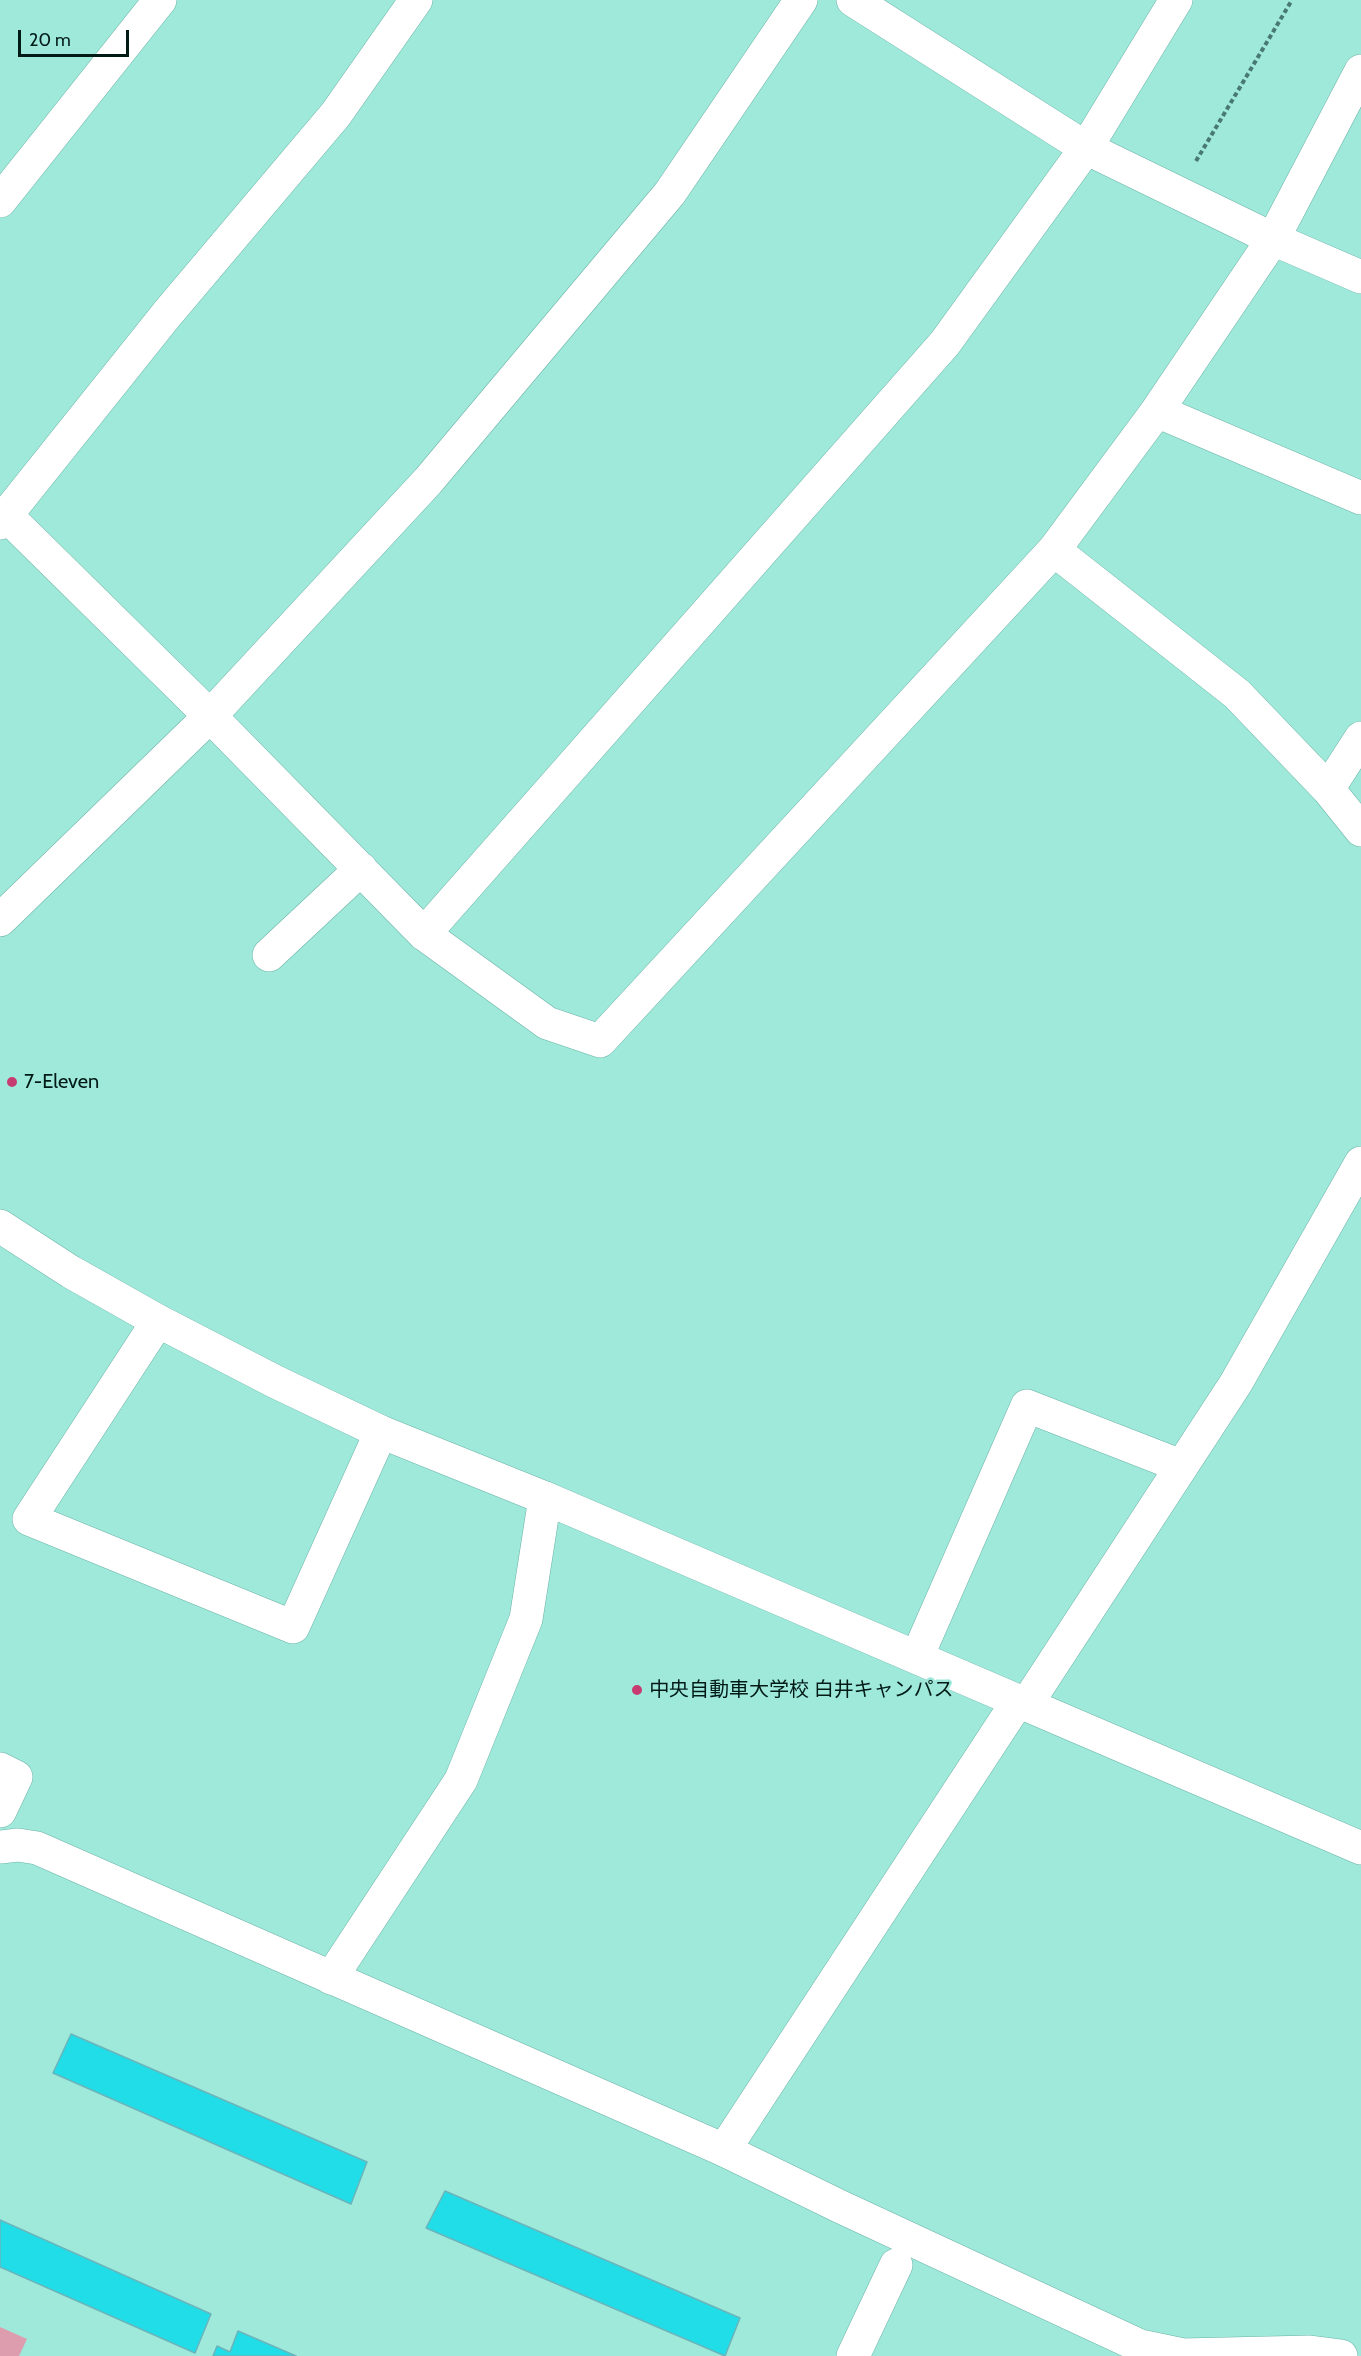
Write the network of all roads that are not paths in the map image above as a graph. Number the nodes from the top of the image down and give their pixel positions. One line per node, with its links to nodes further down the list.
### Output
1 (160, 0): 8 (street)
2 (416, 0): 13 (street)
3 (801, 0): 15 (street)
4 (853, 0): 7 (street)
5 (1176, 0): 7 (street)
6 (1361, 71): 9 (street)
7 (1086, 148): 9 (street); 21 (street)
8 (0, 201)
9 (1273, 239): 10 (street); 11 (street)
10 (1361, 277)
11 (1157, 411): 12 (street); 14 (street)
12 (1361, 498)
13 (3, 520): 15 (street)
14 (1054, 550): 17 (street); 21 (street)
15 (210, 716): 19 (street); 20 (street)
16 (1361, 738): 17 (street)
17 (1328, 789): 18 (street)
18 (1361, 830)
19 (360, 869): 21 (street); 22 (street)
20 (0, 920)
21 (424, 934)
22 (269, 955)
23 (1361, 1163): 27 (street)
24 (0, 1226): 25 (street)
25 (158, 1321): 26 (street); 26 (street)
26 (381, 1432): 28 (street)
27 (1181, 1466): 29 (street); 30 (street)
28 (545, 1498): 29 (street); 35 (street)
29 (917, 1657): 30 (street)
30 (1022, 1703): 34 (street); 36 (street)
31 (0, 1769): 32 (street)
32 (0, 1811)
33 (0, 1847): 35 (street)
34 (1361, 1848)
35 (331, 1978): 36 (street)
36 (724, 2150): 39 (street)
37 (896, 2265): 38 (street)
38 (853, 2356)
39 (1341, 2356)

